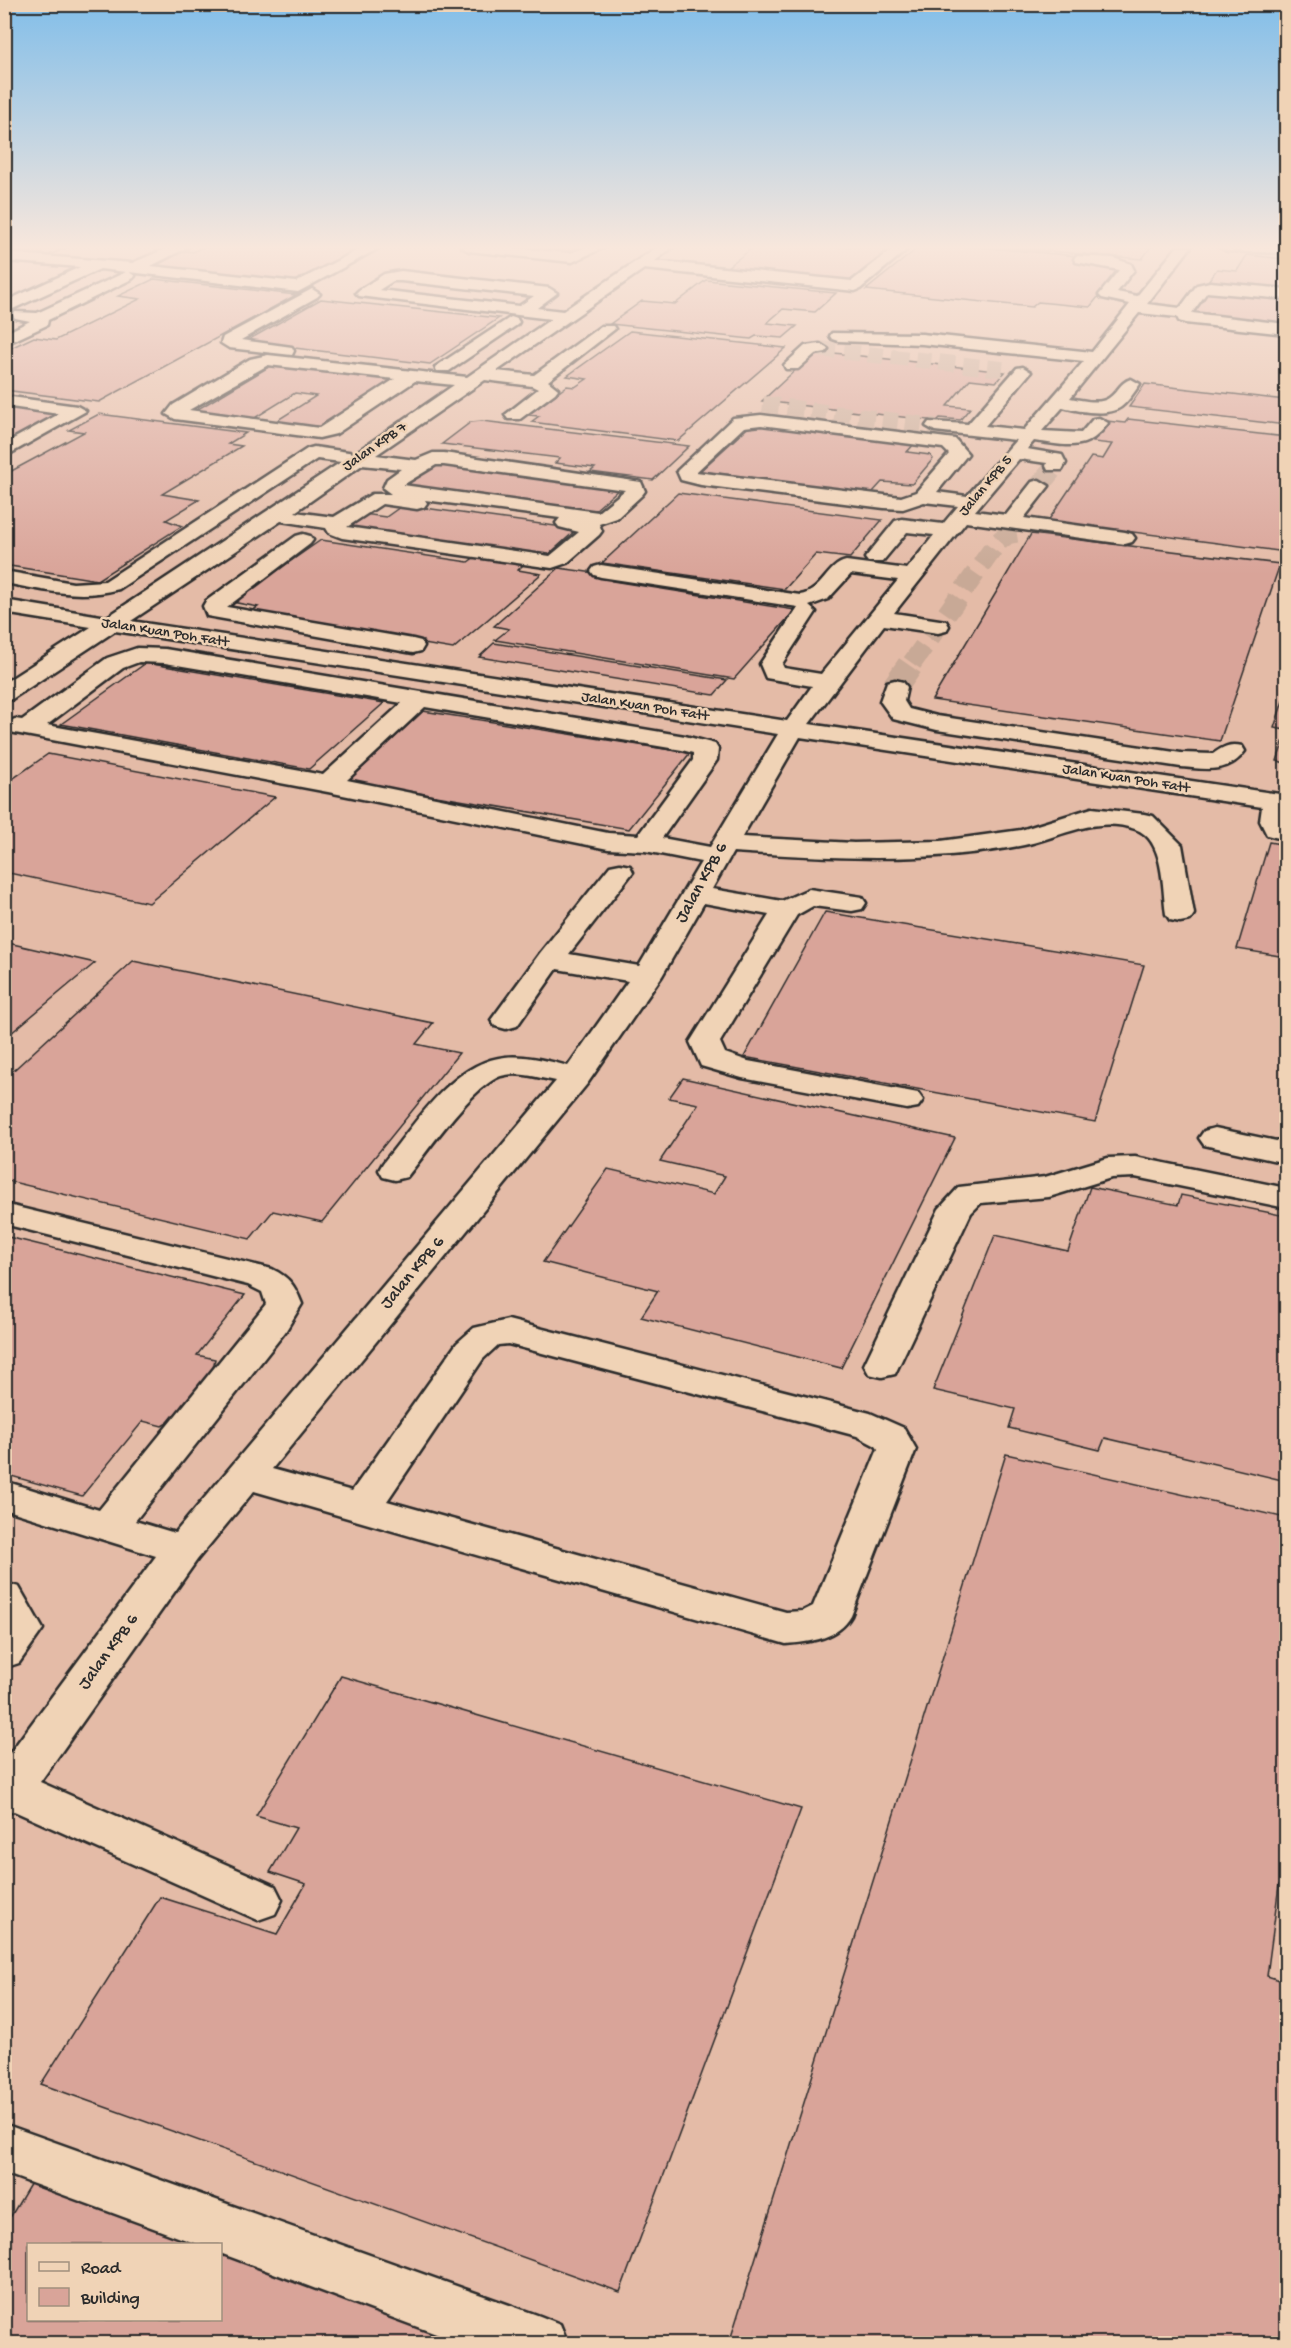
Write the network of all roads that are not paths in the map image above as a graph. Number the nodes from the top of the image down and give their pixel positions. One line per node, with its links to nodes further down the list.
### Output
1 (339, 357): 9 (street)
2 (459, 357): 9 (street)
3 (506, 357): 11 (street, Jalan KPB 7)
4 (565, 357): 13 (street)
5 (802, 357): 8 (street)
6 (1092, 357): 7 (street)
7 (1096, 357): 16 (street, Jalan KPB 5)
8 (792, 365)
9 (443, 367): 11 (street)
10 (1041, 374): 20 (street)
11 (479, 375): 12 (street); 13 (street); 23 (street, Jalan KPB 7)
12 (411, 376): 12 (street)
13 (537, 381): 17 (street)
14 (1131, 384): 16 (street)
15 (4, 401): 24 (street)
16 (1058, 402): 21 (street, Jalan KPB 5)
17 (514, 415)
18 (1099, 423): 21 (street)
19 (935, 426): 20 (street)
20 (971, 431): 21 (street)
21 (1028, 436): 27 (street, Jalan KPB 5)
22 (50, 439): 29 (street)
23 (382, 442): 25 (street); 28 (street, Jalan KPB 7)
24 (4, 452)
25 (416, 453): 25 (street); 28 (street); 31 (street)
26 (959, 454): 27 (street); 34 (street); 34 (street)
27 (997, 456): 30 (street); 35 (street, Jalan KPB 5)
28 (360, 458): 36 (street, Jalan KPB 7); 46 (street)
29 (4, 464)
30 (1054, 466)
31 (578, 468)
32 (1039, 486): 37 (street)
33 (687, 490): 39 (street)
34 (923, 496): 35 (street)
35 (967, 508): 37 (street); 40 (street, Jalan KPB 5)
36 (277, 515): 38 (street); 47 (street, Jalan KPB 7)
37 (1011, 522): 41 (street)
38 (337, 524): 38 (street)
39 (902, 525): 40 (street); 43 (street)
40 (949, 531): 45 (street, Jalan KPB 5)
41 (1125, 537)
42 (303, 540): 48 (street)
43 (875, 558)
44 (601, 571): 45 (street)
45 (913, 576): 51 (street, Jalan KPB 5)
46 (4, 577)
47 (170, 587): 48 (street); 53 (street, Jalan KPB 7)
48 (226, 596): 52 (street)
49 (4, 606): 53 (street, Jalan Kuan Poh Fatt)
50 (805, 612): 57 (street)
51 (881, 618): 54 (street); 57 (street, Jalan KPB 5)
52 (278, 623): 55 (street); 56 (street)
53 (111, 624): 55 (street, Jalan Kuan Poh Fatt); 59 (street, Jalan KPB 7)
54 (938, 626)
55 (249, 646): 62 (street, Jalan Kuan Poh Fatt)
56 (413, 646)
57 (827, 682): 62 (street, Jalan KPB 5)
58 (895, 687): 63 (street)
59 (4, 694)
60 (420, 699): 61 (street); 64 (street); 67 (street)
61 (16, 726): 64 (street)
62 (793, 729): 65 (street, Jalan Kuan Poh Fatt); 68 (street, Jalan KPB 6)
63 (1233, 751)
64 (328, 784): 67 (street)
65 (1281, 802): 66 (street)
66 (1287, 832)
67 (645, 843): 68 (street)
68 (721, 850): 70 (street, Jalan KPB 6); 73 (street)
69 (620, 872): 74 (street)
70 (697, 894): 72 (street); 75 (street, Jalan KPB 6)
71 (852, 903): 72 (street)
72 (786, 910): 78 (street)
73 (1180, 914)
74 (550, 959): 75 (street); 76 (street)
75 (647, 976): 77 (street, Jalan KPB 6)
76 (506, 1020)
77 (576, 1077): 81 (street); 85 (street, Jalan KPB 6)
78 (907, 1100)
79 (1215, 1138): 80 (street)
80 (1287, 1153)
81 (396, 1170)
82 (1287, 1198): 84 (street)
83 (4, 1214): 88 (street)
84 (882, 1365)
85 (245, 1475): 87 (street); 89 (street, Jalan KPB 6)
86 (4, 1495): 88 (street)
87 (361, 1508): 87 (street)
88 (109, 1525): 89 (street)
89 (183, 1550): 92 (street, Jalan KPB 6)
90 (4, 1598): 91 (street)
91 (4, 1652)
92 (6, 1790): 93 (street)
93 (258, 1900)
94 (4, 2148): 95 (street)
95 (540, 2343)

